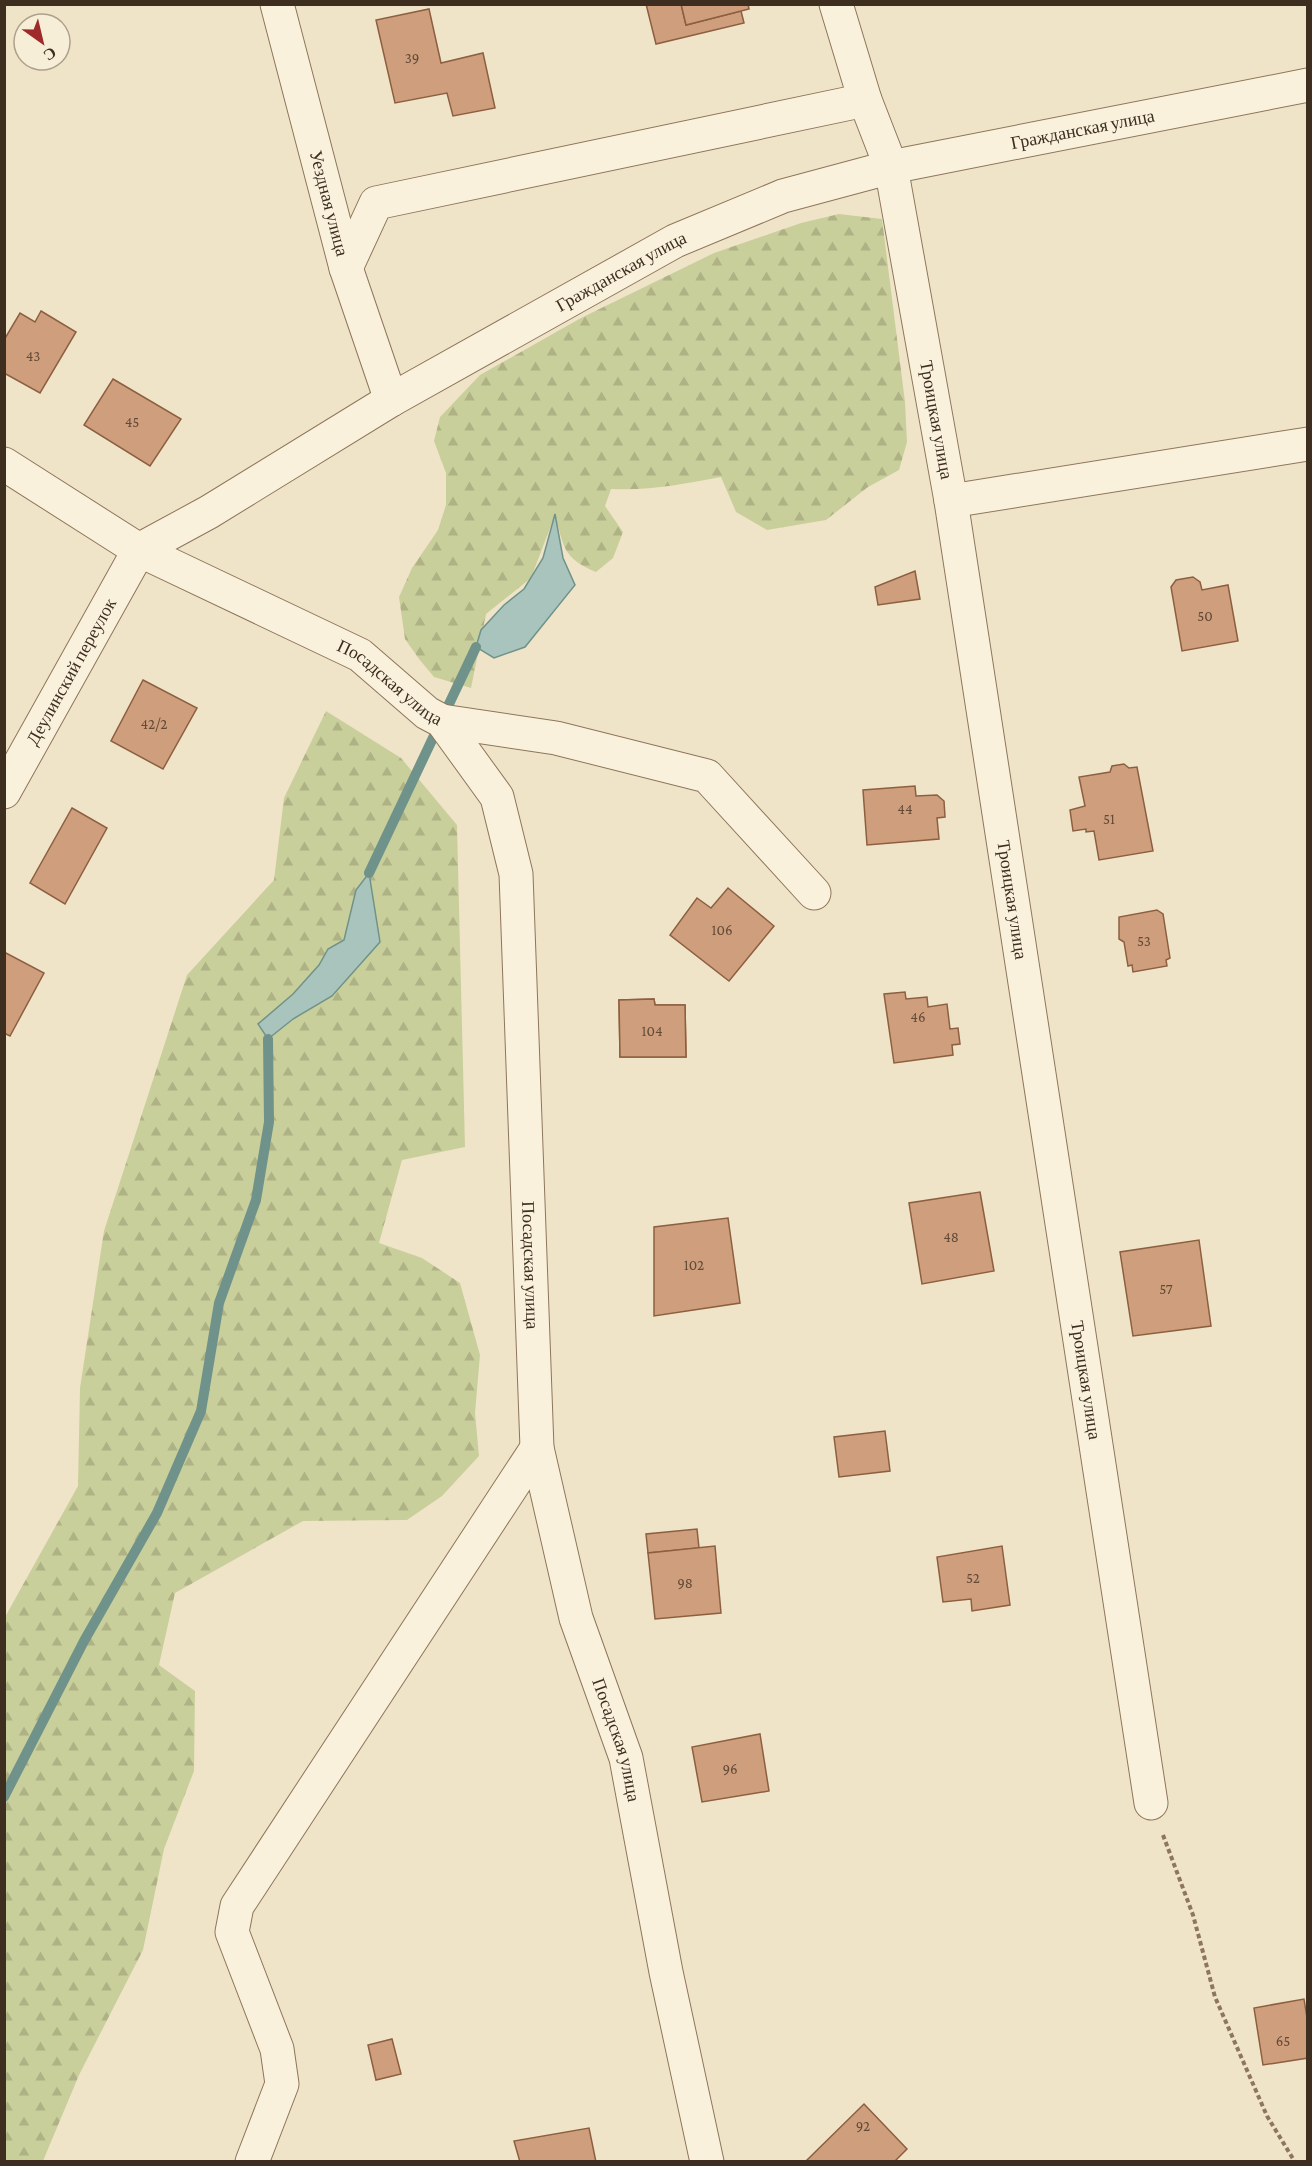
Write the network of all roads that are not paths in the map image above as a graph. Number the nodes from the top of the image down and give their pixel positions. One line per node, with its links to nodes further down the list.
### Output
1 (277, 4): 6 (street, Уездная улица)
2 (836, 4): 4 (street, Троицкая улица)
3 (1308, 85): 5 (street, Гражданская улица)
4 (866, 100): 5 (street, Троицкая улица); 6 (street)
5 (891, 167): 7 (street, Гражданская улица); 10 (street, Троицкая улица)
6 (346, 268): 7 (street, Уездная улица)
7 (391, 400): 11 (street, Гражданская улица)
8 (1308, 444): 10 (street)
9 (4, 464): 11 (street)
10 (951, 501): 16 (street, Троицкая улица)
11 (139, 550): 12 (street, Посадская улица); 13 (street, Деулинский переулок)
12 (442, 722): 14 (street); 15 (street, Посадская улица)
13 (4, 792)
14 (814, 893)
15 (537, 1448): 17 (street); 18 (street, Посадская улица)
16 (1151, 1803)
17 (252, 2162)
18 (707, 2162)

